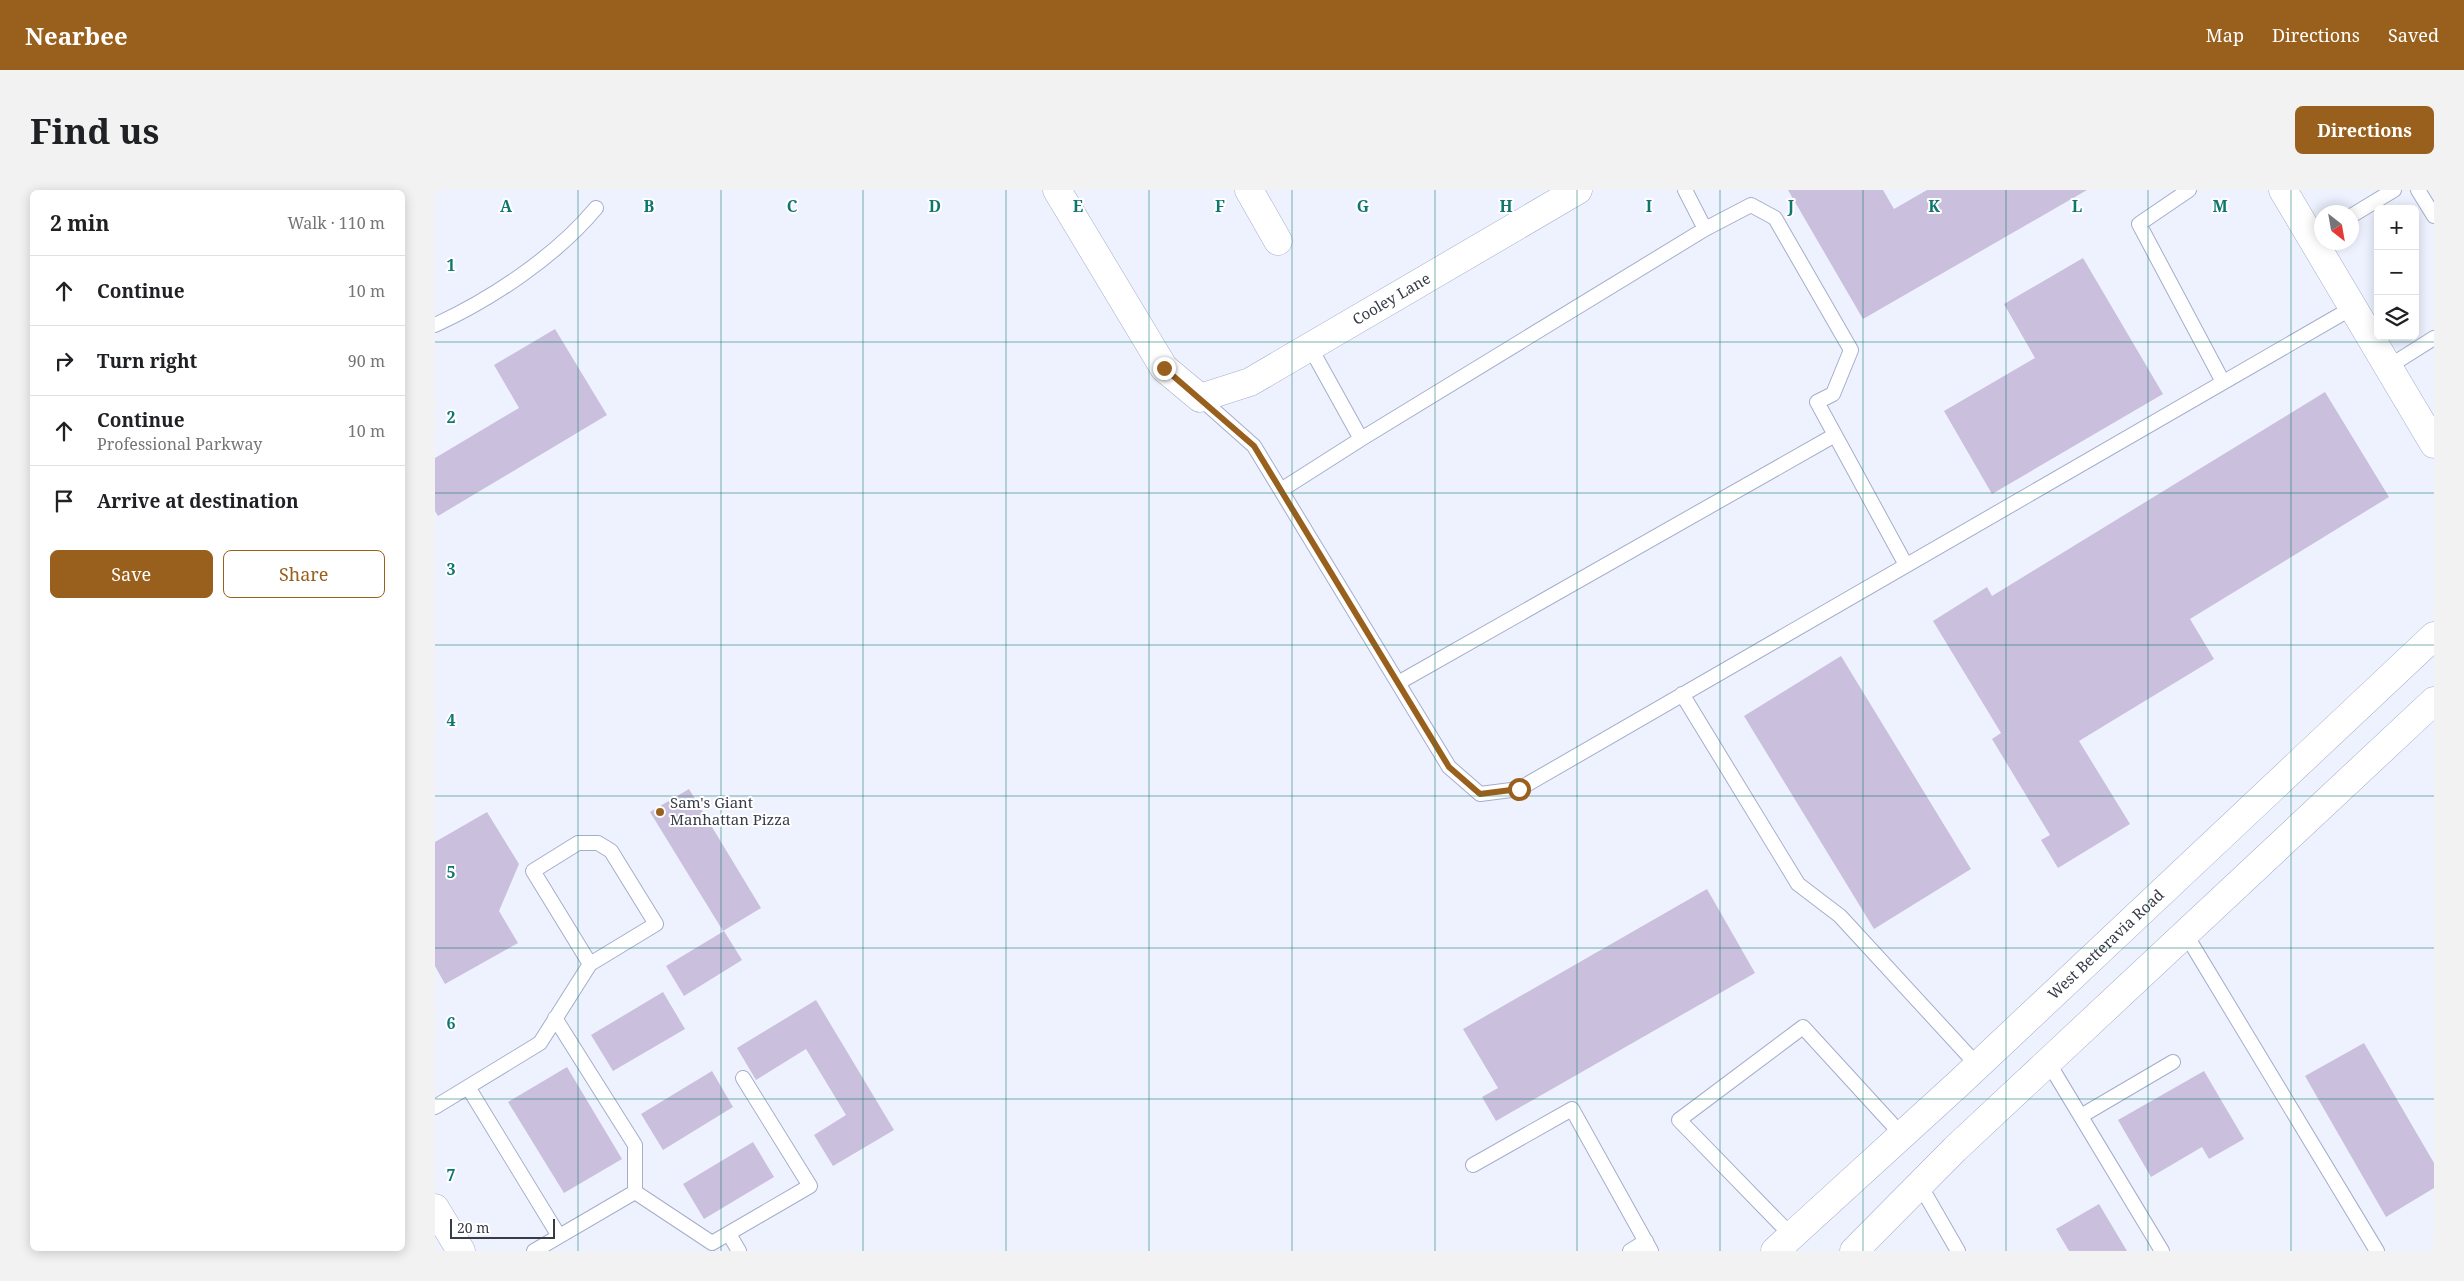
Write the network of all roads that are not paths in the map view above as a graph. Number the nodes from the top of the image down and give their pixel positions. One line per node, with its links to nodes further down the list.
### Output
1 (1057, 190): 22 (main road)
2 (1249, 190): 14 (main road)
3 (1578, 190): 19 (main road, Cooley Lane)
4 (1685, 190): 12 (lane)
5 (2189, 190): 21 (lane)
6 (2283, 190): 13 (main road)
7 (2394, 190): 10 (lane)
8 (2418, 190): 11 (lane)
9 (596, 208): 17 (lane)
10 (2359, 211)
11 (2434, 216)
12 (1705, 229): 23 (lane); 24 (lane)
13 (2314, 232)
14 (1279, 241)
15 (2324, 250): 16 (main road)
16 (2352, 308): 20 (main road); 21 (lane)
17 (435, 325)
18 (2434, 338): 20 (lane)
19 (1310, 347): 22 (main road, Cooley Lane); 24 (lane)
20 (2388, 367): 25 (main road)
21 (2223, 382): 27 (lane)
22 (1200, 398): 26 (lane)
23 (1835, 435): 27 (lane); 29 (lane)
24 (1361, 439): 26 (lane)
25 (2434, 444)
26 (1281, 490): 29 (lane)
27 (1906, 565): 30 (lane)
28 (2434, 636): 37 (main road, West Betteravia Road)
29 (1398, 683): 30 (lane)
30 (1682, 694): 37 (lane)
31 (2434, 701): 32 (main road)
32 (2185, 933): 35 (main road); 58 (lane)
33 (590, 964): 33 (lane); 34 (lane)
34 (555, 1018): 39 (lane); 45 (lane)
35 (2048, 1062): 41 (lane); 44 (main road)
36 (2173, 1062): 41 (lane)
37 (1978, 1066): 42 (main road, West Betteravia Road)
38 (743, 1078): 47 (lane)
39 (468, 1087): 40 (lane); 48 (lane)
40 (435, 1107)
41 (2081, 1116): 57 (lane)
42 (1902, 1135): 49 (main road, West Betteravia Road); 49 (lane)
43 (1473, 1165): 50 (lane)
44 (1920, 1185): 55 (main road); 56 (lane)
45 (635, 1192): 47 (lane); 48 (lane)
46 (435, 1208): 51 (main road)
47 (729, 1234): 53 (lane)
48 (559, 1236): 52 (lane)
49 (1783, 1244)
50 (1649, 1246): 54 (lane)
51 (461, 1251)
52 (534, 1251)
53 (739, 1251)
54 (1630, 1251)
55 (1854, 1251)
56 (1958, 1251)
57 (2162, 1251)
58 (2377, 1251)

